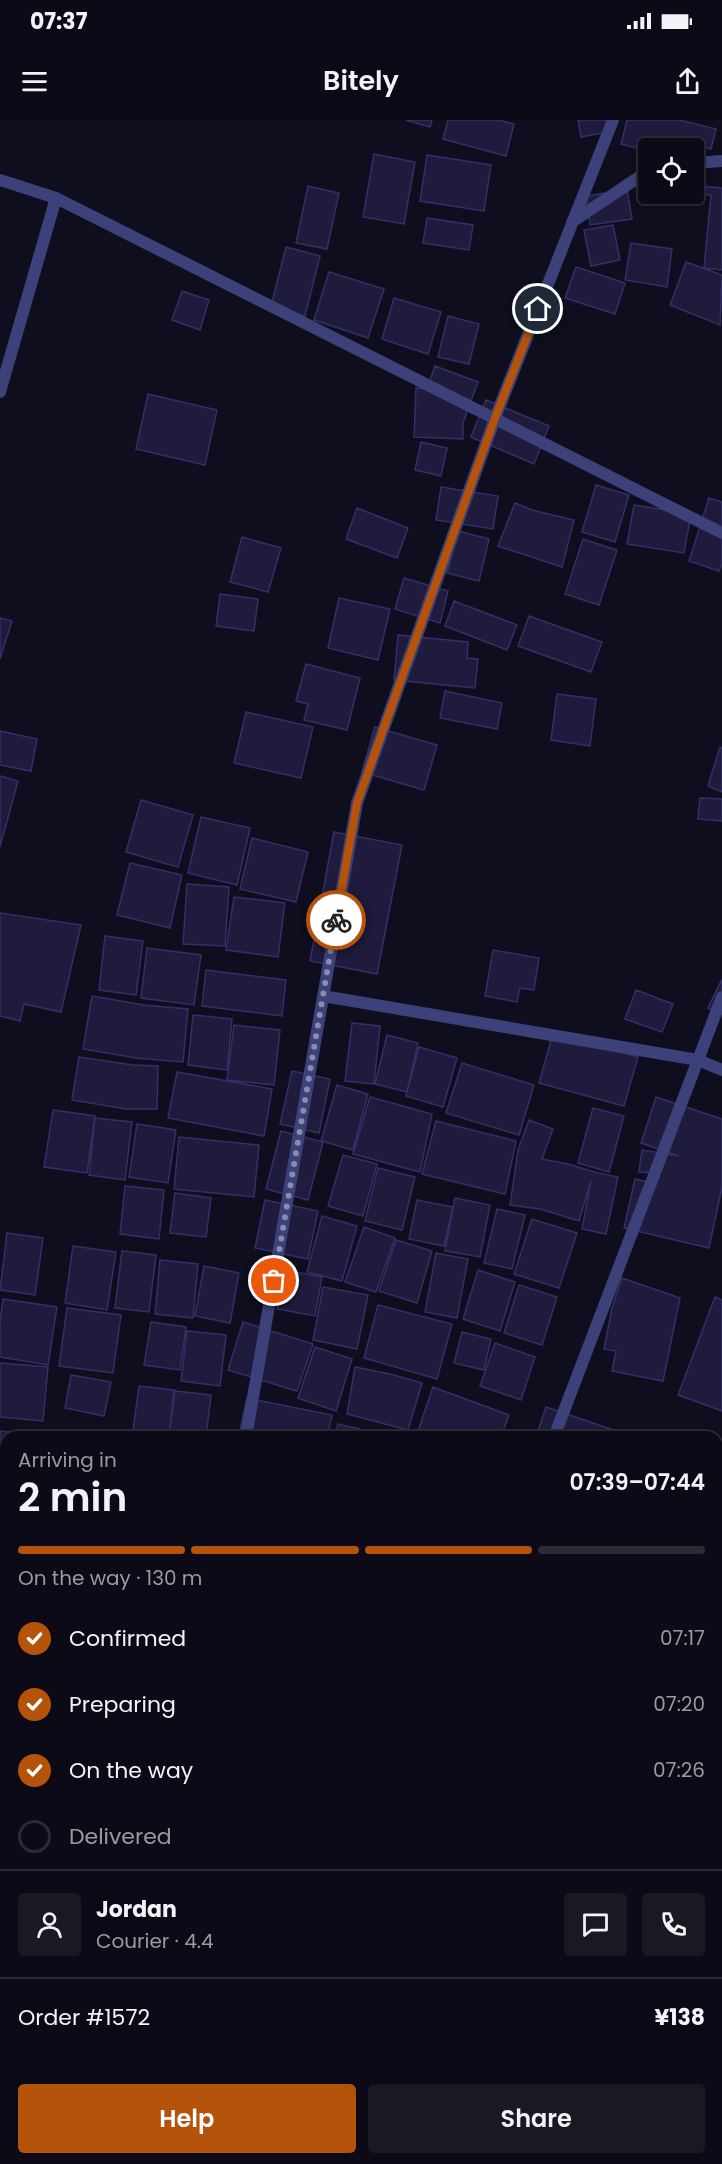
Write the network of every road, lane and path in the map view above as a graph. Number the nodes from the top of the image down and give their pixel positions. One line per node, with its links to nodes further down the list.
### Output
1 (613, 120): 7 (street)
2 (722, 161): 3 (street)
3 (704, 162)
4 (638, 178): 7 (street)
5 (0, 180): 6 (street)
6 (56, 198): 8 (street); 9 (street)
7 (572, 222): 9 (street)
8 (0, 392)
9 (495, 418): 10 (street); 11 (street)
10 (722, 532)
11 (323, 996): 13 (street); 15 (street)
12 (722, 997): 13 (street)
13 (698, 1060): 14 (street); 16 (street)
14 (722, 1070)
15 (247, 1431)
16 (556, 1431)

